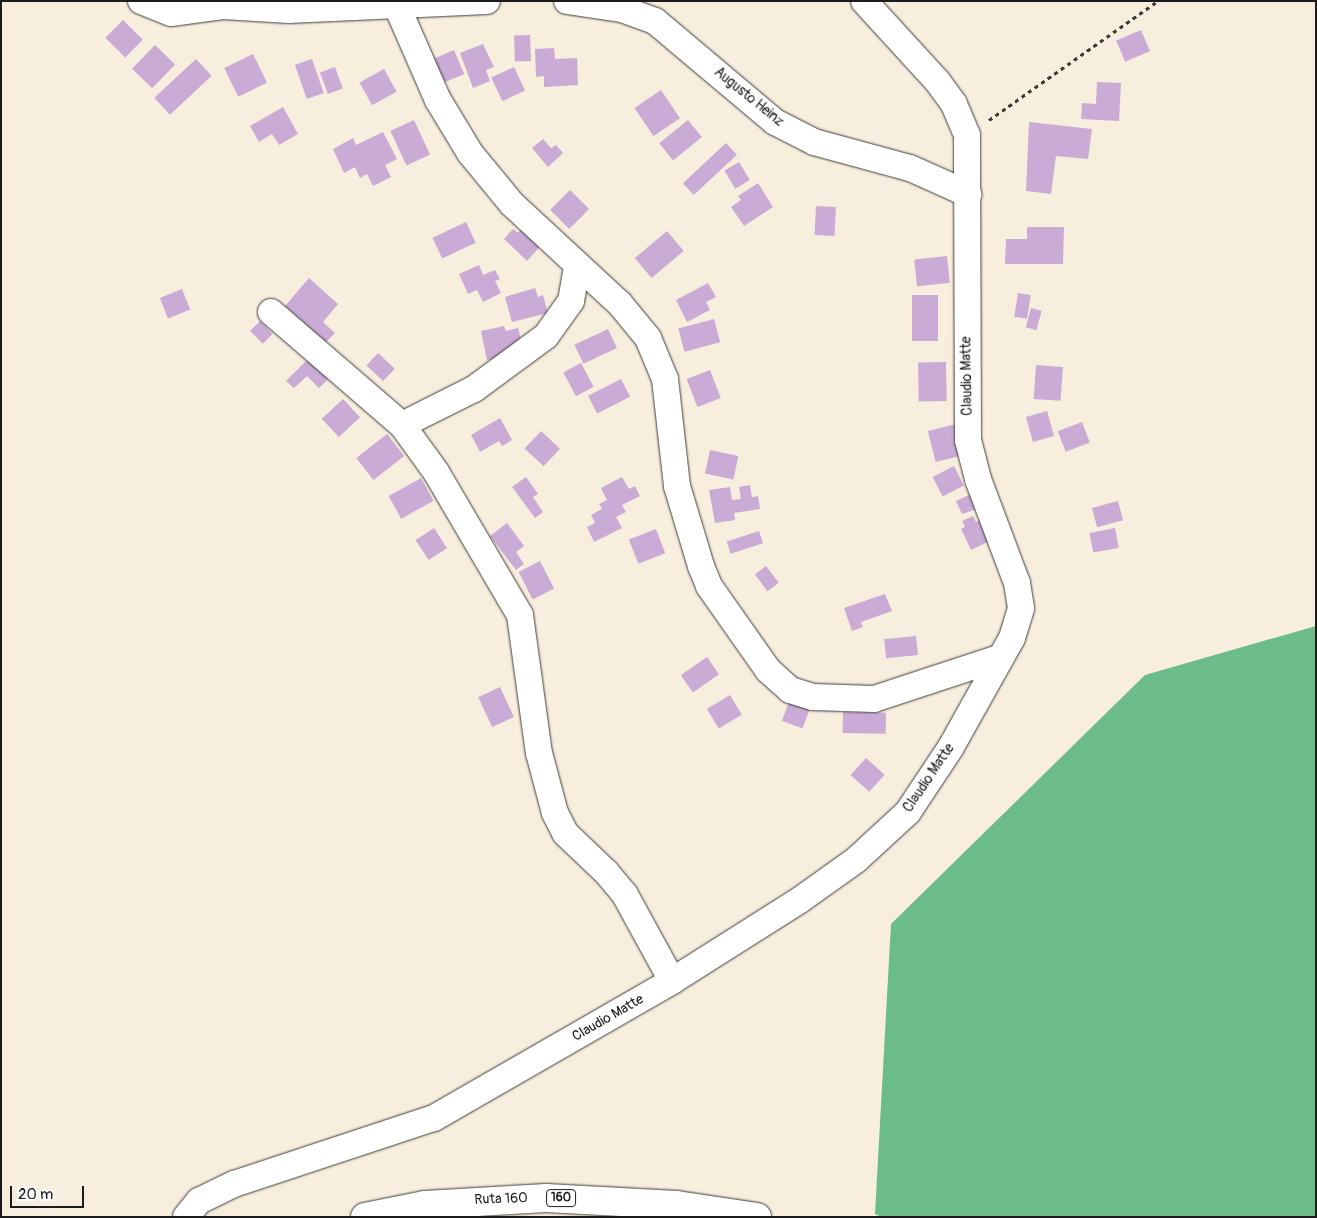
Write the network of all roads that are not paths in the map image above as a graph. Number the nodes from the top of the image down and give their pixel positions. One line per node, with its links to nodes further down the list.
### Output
1 (141, 1): 5 (street)
2 (487, 1): 5 (street)
3 (567, 1): 6 (street, Augusto Heinz)
4 (864, 1): 6 (street, Claudio Matte)
5 (396, 4): 7 (street)
6 (968, 194): 10 (street, Claudio Matte)
7 (577, 267): 9 (street); 10 (street)
8 (271, 312): 9 (street)
9 (402, 425): 11 (street)
10 (999, 658): 11 (street, Claudio Matte)
11 (672, 981): 12 (street, Claudio Matte)
12 (186, 1217)
13 (365, 1217): 14 (main road, Ruta 160 / 160)
14 (757, 1217)

